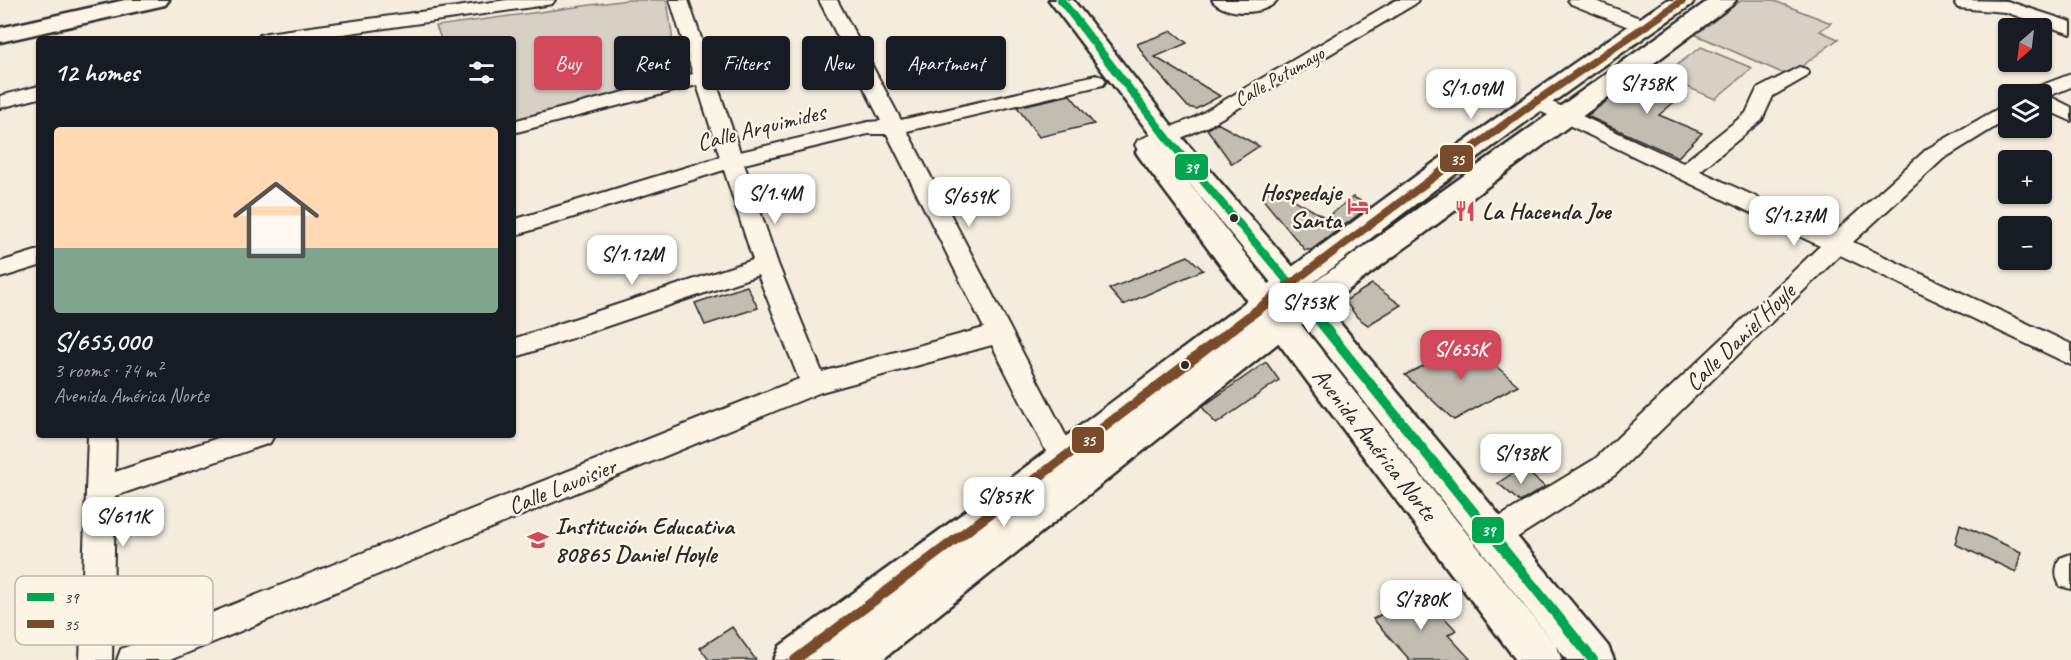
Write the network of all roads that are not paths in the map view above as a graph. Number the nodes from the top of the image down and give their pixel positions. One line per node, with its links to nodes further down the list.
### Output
1 (96, 0): 17 (street)
2 (157, 0): 13 (street)
3 (546, 0): 16 (street)
4 (679, 0): 23 (street)
5 (828, 0): 38 (street)
6 (1035, 0): 27 (street, Avenida América Norte)
7 (1061, 0): 39 (street, Avenida América Norte)
8 (1268, 0): 14 (street)
9 (1409, 0): 39 (street, Calle Putumayo)
10 (1577, 0): 18 (street)
11 (1683, 0): 18 (street)
12 (1724, 0): 35 (street)
13 (130, 3): 20 (street)
14 (1229, 4)
15 (1964, 4): 19 (street)
16 (421, 16): 21 (street); 22 (street)
17 (0, 21)
18 (1643, 26): 31 (street)
19 (2071, 28)
20 (0, 35)
21 (291, 36)
22 (426, 36)
23 (702, 68)
24 (1799, 73): 41 (street)
25 (702, 78): 37 (street)
26 (2071, 80): 28 (street)
27 (1096, 81): 38 (street, Calle Arquimides); 39 (street, Avenida América Norte)
28 (2052, 88)
29 (709, 90): 40 (street)
30 (36, 93): 32 (street)
31 (1534, 101): 35 (street); 47 (street)
32 (0, 102)
33 (2052, 105): 34 (street)
34 (2071, 115)
35 (1565, 116): 41 (street); 47 (street)
36 (1998, 117): 43 (street, Calle Daniel Hoyle)
37 (516, 127)
38 (896, 127): 40 (street, Calle Arquimides); 48 (street)
39 (1156, 142): 47 (street, Avenida América Norte)
40 (732, 160): 42 (street, Calle Arquimides); 45 (street)
41 (1685, 172): 43 (street)
42 (516, 227)
43 (1837, 244): 50 (street); 57 (street, Calle Daniel Hoyle)
44 (36, 259): 46 (street)
45 (766, 264): 49 (street); 51 (street)
46 (0, 270)
47 (1285, 303): 54 (street); 57 (street, Avenida América Norte); 65 (street, Avenida América Norte)
48 (998, 334): 51 (street, Calle Lavoisier); 54 (street)
49 (516, 348)
50 (2071, 355)
51 (814, 384): 62 (street, Calle Lavoisier)
52 (102, 438): 55 (street)
53 (251, 438): 55 (street)
54 (1074, 468): 56 (street)
55 (100, 489): 59 (street)
56 (1022, 507): 68 (street); 69 (street)
57 (1494, 536): 61 (street, Avenida América Norte)
58 (2071, 567): 60 (street)
59 (98, 576)
60 (2071, 576)
61 (1566, 626): 65 (street); 70 (street, Avenida América Norte)
62 (213, 628)
63 (96, 645): 66 (street)
64 (170, 645): 67 (street, Calle Lavoisier)
65 (1534, 650)
66 (96, 660)
67 (133, 660)
68 (795, 660)
69 (850, 660)
70 (1593, 660)

